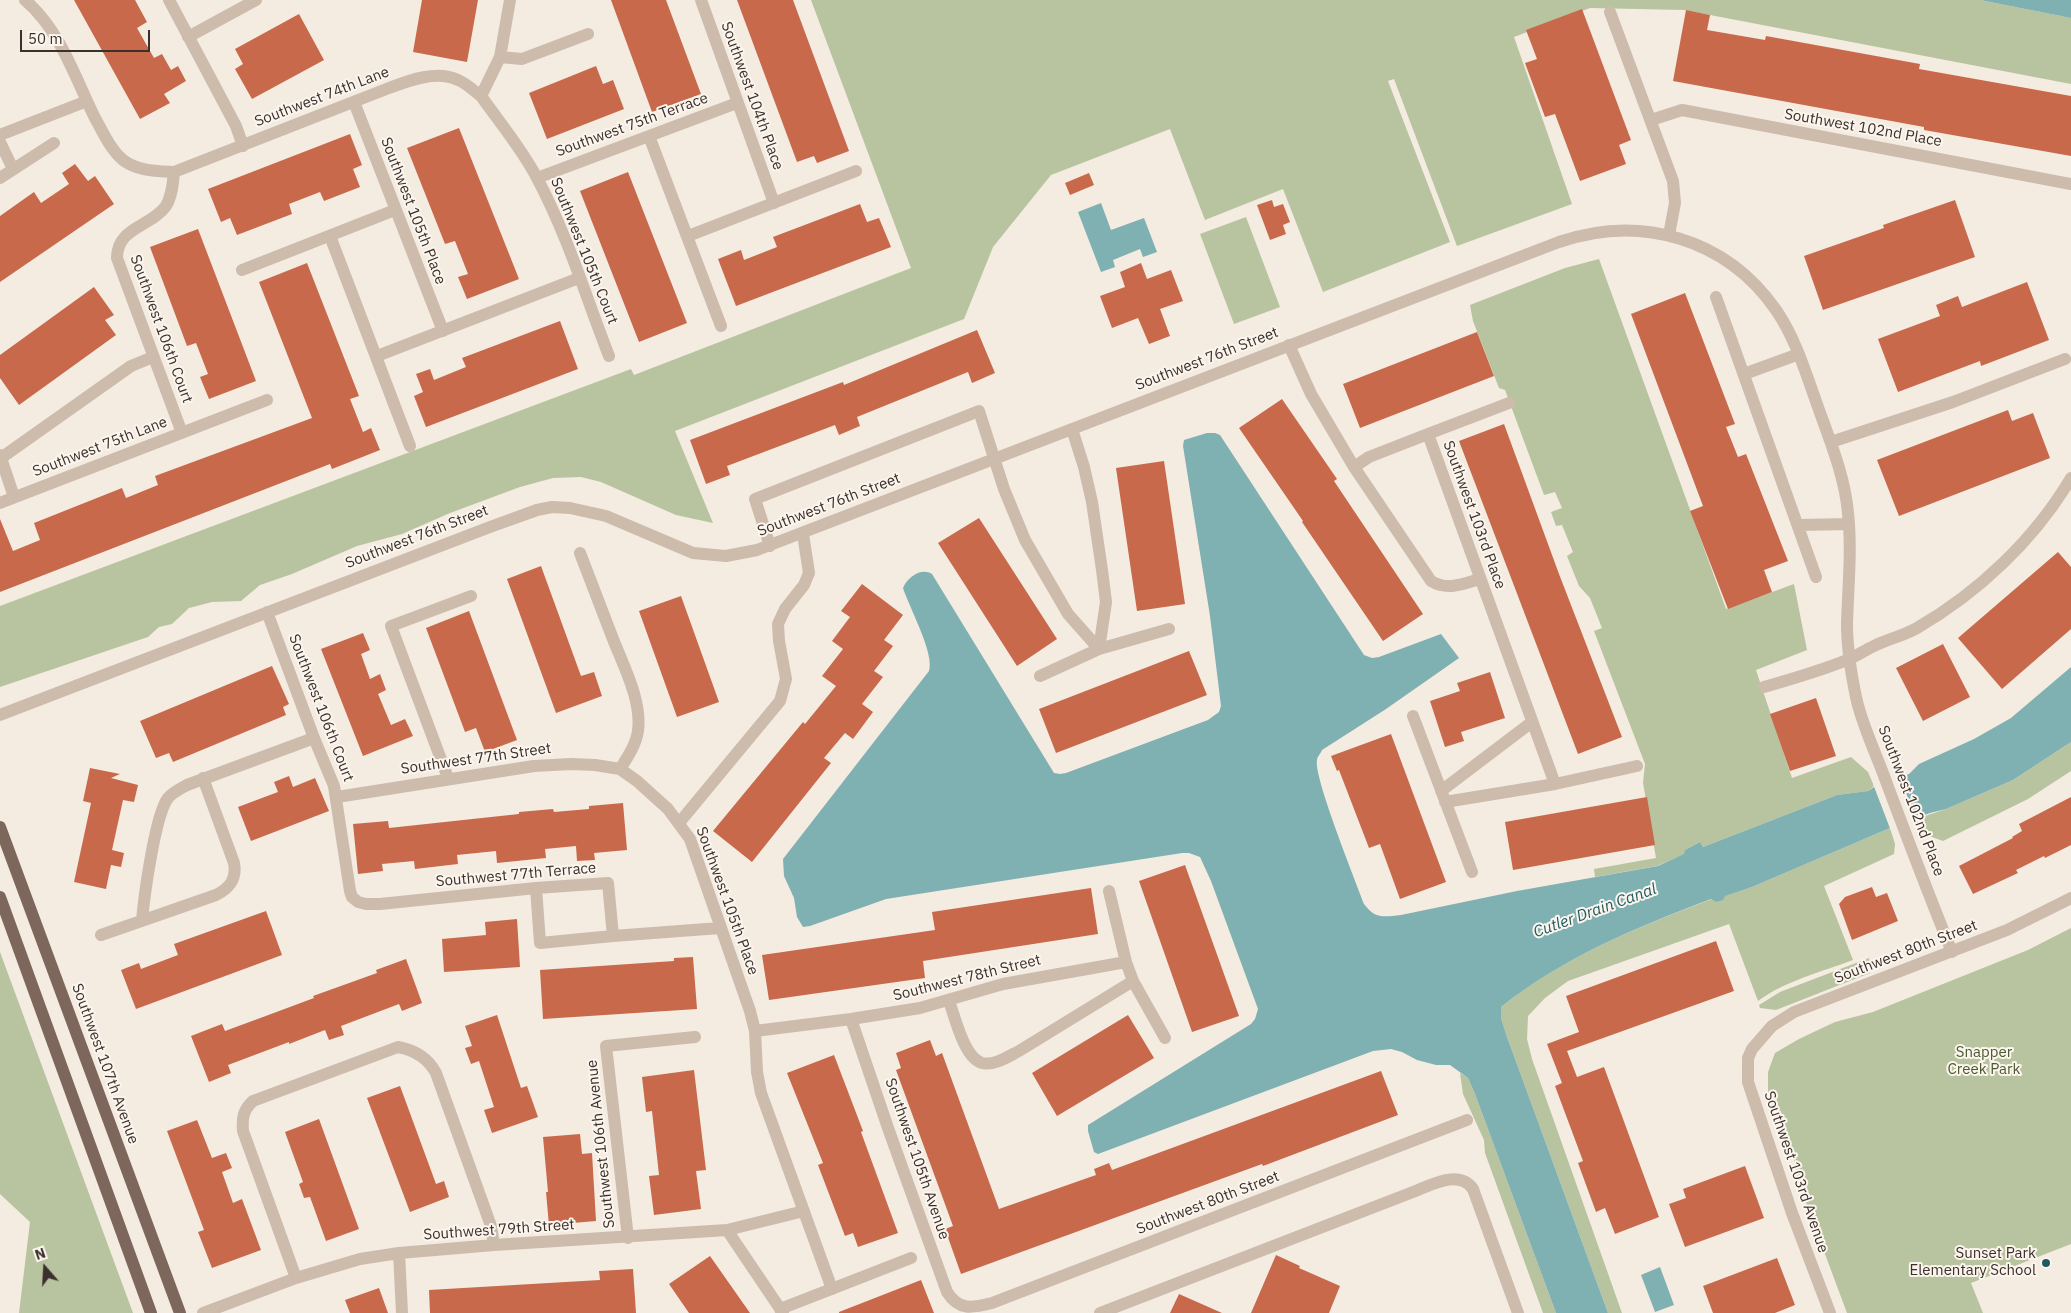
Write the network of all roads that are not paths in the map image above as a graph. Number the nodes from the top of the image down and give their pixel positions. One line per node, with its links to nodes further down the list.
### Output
1 (25, 0): 11 (street)
2 (169, 0): 8 (street)
3 (256, 0): 8 (street)
4 (510, 0): 9 (street)
5 (701, 0): 13 (street, Southwest 104th Place)
6 (1610, 12): 14 (street)
7 (588, 34): 9 (street)
8 (188, 37): 19 (street)
9 (500, 57): 10 (street)
10 (480, 96): 12 (street, Southwest 74th Lane); 24 (street, Southwest 105th Court)
11 (87, 102): 15 (street); 22 (street)
12 (354, 102): 19 (street, Southwest 74th Lane); 27 (street, Southwest 105th Place)
13 (737, 103): 16 (street, Southwest 75th Terrace); 26 (street, Southwest 104th Place)
14 (1651, 120): 25 (street, Southwest 102nd Place); 28 (street)
15 (0, 135)
16 (649, 136): 24 (street, Southwest 75th Terrace); 30 (street)
17 (0, 142): 20 (street)
18 (54, 143): 20 (street)
19 (243, 146): 22 (street, Southwest 74th Lane)
20 (13, 169): 23 (street)
21 (856, 171): 26 (street)
22 (174, 172): 38 (street, Southwest 106th Court)
23 (0, 178)
24 (537, 178): 32 (street, Southwest 105th Court)
25 (2071, 184)
26 (774, 203): 30 (street)
27 (396, 210): 29 (street); 35 (street, Southwest 105th Place)
28 (1669, 235): 36 (street, Southwest 76th Street); 37 (street, Southwest 102nd Place)
29 (330, 236): 31 (street); 39 (street)
30 (688, 236): 34 (street)
31 (242, 270)
32 (579, 278): 35 (street); 40 (street, Southwest 105th Court)
33 (1716, 297): 42 (street)
34 (721, 326)
35 (442, 331): 39 (street)
36 (1289, 344): 45 (street, Southwest 76th Street); 52 (street)
37 (1798, 354): 42 (street); 48 (street, Southwest 102nd Place)
38 (153, 356): 46 (street, Southwest 106th Court); 50 (street)
39 (376, 356): 49 (street)
40 (609, 356)
41 (2065, 359): 48 (street)
42 (1744, 374): 57 (street)
43 (267, 400): 46 (street, Southwest 75th Lane)
44 (1509, 403): 47 (street)
45 (1072, 429): 51 (street, Southwest 76th Street); 66 (street)
46 (182, 433): 54 (street, Southwest 75th Lane)
47 (1428, 434): 52 (street, Southwest 103rd Place); 62 (street, Southwest 103rd Place)
48 (1831, 442): 56 (street, Southwest 102nd Place)
49 (410, 446)
50 (1, 457): 54 (street)
51 (995, 460): 58 (street, Southwest 76th Street); 59 (street); 66 (street)
52 (1354, 467): 62 (street)
53 (2071, 478): 67 (street)
54 (14, 497): 55 (street, Southwest 75th Lane)
55 (0, 503)
56 (1849, 524): 57 (street); 67 (street, Southwest 102nd Place)
57 (1799, 525): 61 (street)
58 (803, 534): 59 (street, Southwest 76th Street); 81 (street)
59 (770, 546): 64 (street, Southwest 76th Street)
60 (580, 553): 75 (street)
61 (1816, 577)
62 (1480, 579): 72 (street, Southwest 103rd Place)
63 (471, 596): 77 (street)
64 (267, 612): 70 (street, Southwest 76th Street); 73 (street, Southwest 106th Court)
65 (1169, 629): 66 (street)
66 (1099, 649): 68 (street)
67 (1850, 659): 69 (street); 93 (street, Southwest 102nd Place)
68 (1040, 676)
69 (1764, 687)
70 (0, 715)
71 (1414, 716): 80 (street)
72 (1532, 722): 78 (street, Southwest 103rd Place); 80 (street)
73 (314, 738): 76 (street); 79 (street, Southwest 106th Court)
74 (1637, 766): 78 (street)
75 (620, 769): 77 (street, Southwest 77th Street); 81 (street, Southwest 105th Place)
76 (203, 778): 89 (street); 89 (street)
77 (448, 778): 79 (street, Southwest 77th Street)
78 (1555, 784): 80 (street)
79 (337, 797): 88 (street, Southwest 106th Court)
80 (1443, 797): 83 (street)
81 (679, 823): 90 (street, Southwest 105th Place)
82 (0, 827): 114 (main road, Southwest 107th Avenue)
83 (1472, 872)
84 (536, 888): 88 (street, Southwest 77th Terrace); 92 (street, Southwest 77th Terrace); 92 (street)
85 (1109, 891): 94 (street)
86 (0, 896): 113 (main road)
87 (2071, 898): 93 (street, Southwest 80th Street)
88 (358, 902)
89 (142, 921): 91 (street)
90 (720, 928): 92 (street); 98 (street, Southwest 105th Place)
91 (101, 935)
92 (613, 936)
93 (1952, 952): 101 (street, Southwest 80th Street)
94 (1126, 962): 95 (street); 96 (street, Southwest 78th Street)
95 (1133, 981): 96 (street); 100 (street)
96 (950, 1001): 97 (street, Southwest 78th Street)
97 (851, 1019): 98 (street, Southwest 78th Street); 111 (street, Southwest 105th Avenue)
98 (756, 1030): 103 (street, Southwest 105th Place)
99 (695, 1037): 105 (street, Southwest 106th Avenue)
100 (1165, 1038)
101 (1757, 1042): 119 (street, Southwest 103rd Avenue)
102 (1467, 1120): 111 (street, Southwest 80th Street)
103 (804, 1211): 104 (street, Southwest 79th Street); 110 (street, Southwest 105th Place)
104 (727, 1230): 105 (street, Southwest 79th Street); 112 (street)
105 (628, 1238): 106 (street, Southwest 79th Street)
106 (494, 1245): 107 (street, Southwest 79th Street); 109 (street)
107 (399, 1253): 109 (street, Southwest 79th Street); 116 (street)
108 (911, 1258): 110 (street)
109 (296, 1278): 115 (street, Southwest 79th Street)
110 (832, 1289): 112 (street)
111 (959, 1306)
112 (781, 1311)
113 (151, 1313)
114 (180, 1313)
115 (203, 1313)
116 (402, 1313)
117 (1100, 1313): 118 (street)
118 (1518, 1313)
119 (1830, 1313)

